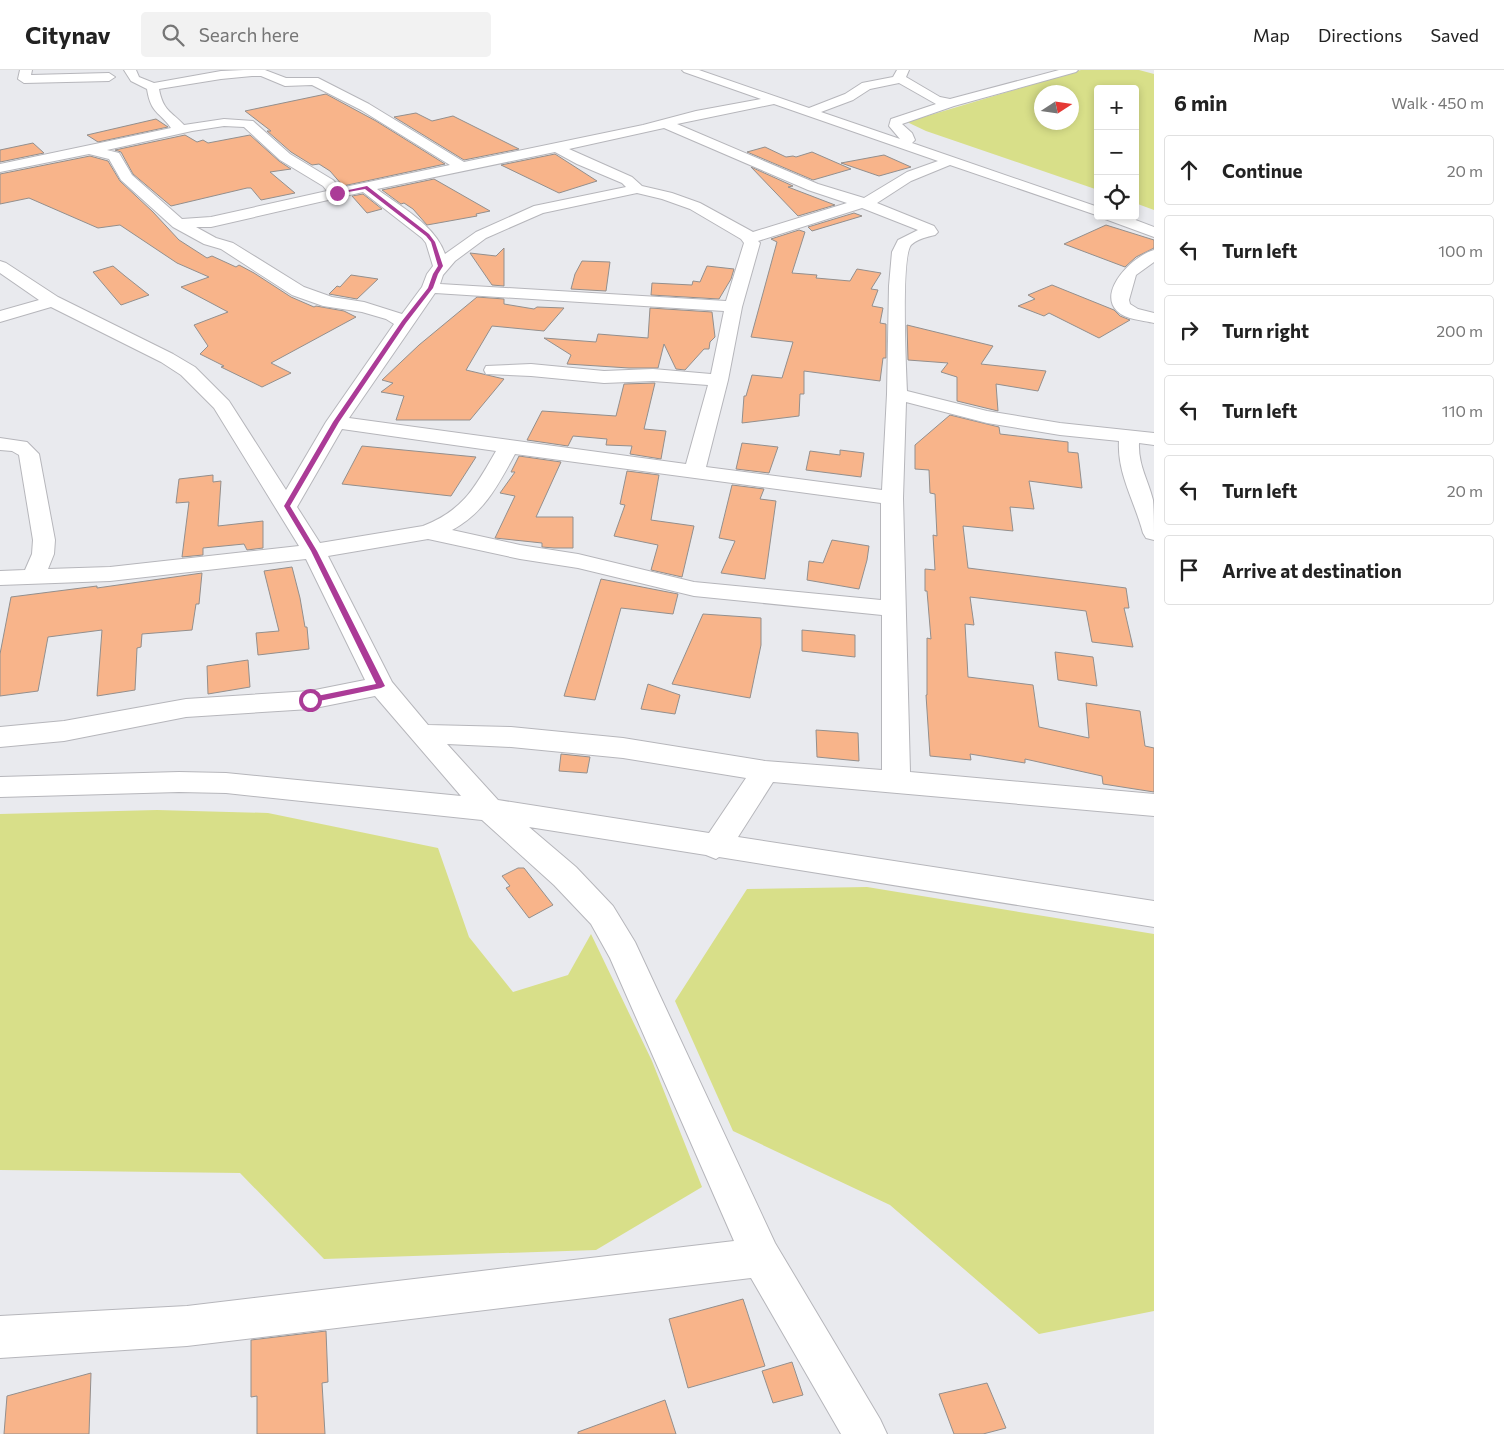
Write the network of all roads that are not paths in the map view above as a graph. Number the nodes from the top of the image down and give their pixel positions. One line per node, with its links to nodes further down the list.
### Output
1 (26, 70): 6 (street)
2 (130, 70): 7 (street)
3 (688, 70): 8 (street)
4 (1072, 70): 9 (street)
5 (901, 74): 9 (street); 10 (street)
6 (109, 77)
7 (153, 87): 12 (street); 17 (street)
8 (776, 100): 10 (street); 11 (street)
9 (950, 103): 13 (street)
10 (810, 112): 13 (street)
11 (664, 123): 14 (street); 22 (street)
12 (176, 132): 15 (street); 21 (street)
13 (902, 144): 16 (street)
14 (556, 147): 17 (street); 20 (street)
15 (89, 150): 18 (street); 25 (street)
16 (948, 160): 22 (street); 23 (street)
17 (462, 167): 19 (street)
18 (0, 168)
19 (366, 187): 21 (street); 30 (street)
20 (637, 189): 27 (street); 30 (street)
21 (337, 193): 25 (street)
22 (862, 203): 27 (street); 39 (street)
23 (1094, 211)
24 (1121, 220): 26 (street)
25 (178, 224): 36 (street)
26 (1154, 232)
27 (751, 238): 33 (street)
28 (1154, 255): 35 (street)
29 (0, 266): 32 (street)
30 (441, 266): 31 (street)
31 (430, 288): 33 (street); 36 (street)
32 (52, 301): 34 (street); 47 (street)
33 (733, 307): 38 (street)
34 (0, 317)
35 (1154, 318)
36 (404, 322): 40 (street)
37 (492, 370): 38 (street)
38 (719, 380): 45 (street)
39 (897, 394): 41 (street); 46 (street)
40 (336, 422): 44 (street); 47 (street)
41 (1128, 437): 42 (street); 49 (street)
42 (1154, 439)
43 (0, 444): 51 (street)
44 (509, 447): 45 (street); 48 (street)
45 (695, 471): 46 (street)
46 (892, 498): 53 (street)
47 (287, 506): 50 (street)
48 (428, 532): 50 (street); 53 (street)
49 (1154, 532)
50 (314, 551): 51 (street); 54 (street)
51 (34, 576): 52 (street)
52 (0, 578)
53 (894, 609): 58 (street)
54 (381, 686): 55 (street); 56 (street)
55 (421, 734): 57 (street); 61 (street)
56 (0, 736)
57 (765, 771): 58 (street); 62 (street)
58 (896, 781): 60 (street)
59 (0, 787): 61 (street)
60 (1154, 805)
61 (490, 810): 62 (street); 64 (street)
62 (716, 847): 63 (street)
63 (1154, 914)
64 (761, 1258): 65 (street); 66 (street)
65 (0, 1337)
66 (865, 1434)

